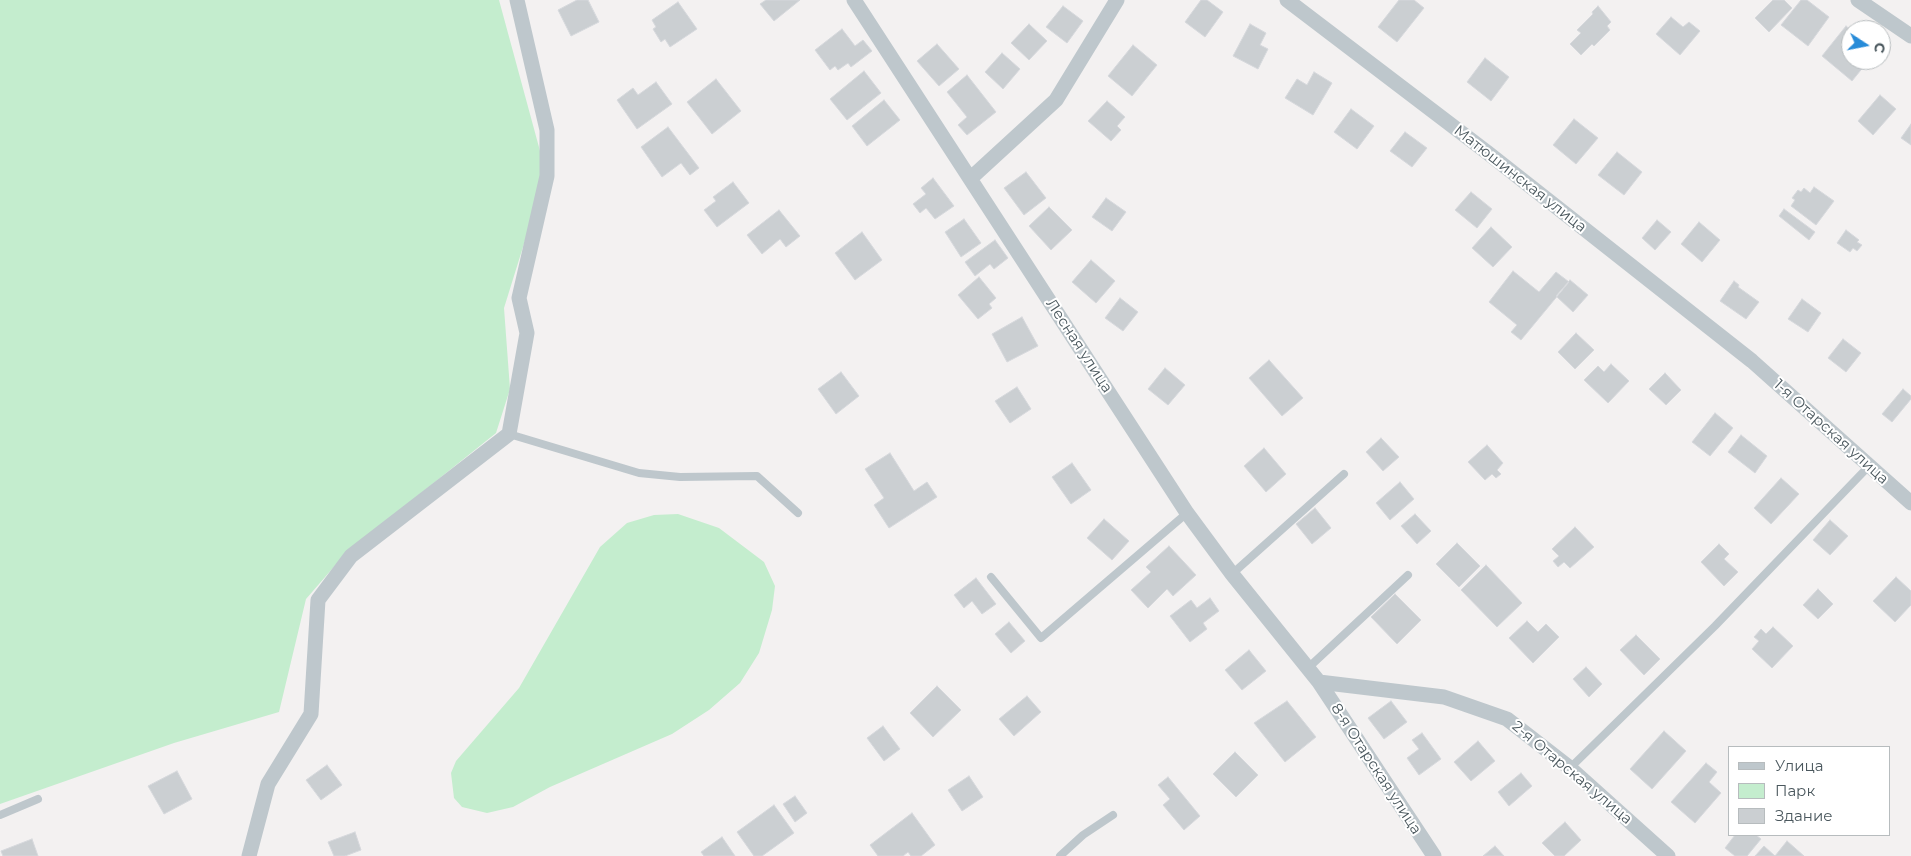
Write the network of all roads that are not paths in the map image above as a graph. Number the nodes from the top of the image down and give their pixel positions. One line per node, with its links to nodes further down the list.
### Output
1 (517, 0): 9 (street)
2 (854, 0): 7 (street, Лесная улица)
3 (1117, 0): 7 (street)
4 (1287, 0): 8 (street, Матюшинская улица)
5 (1858, 0): 6 (street)
6 (1911, 36)
7 (971, 178): 14 (street, Лесная улица)
8 (1752, 361): 10 (street, 1-я Отарская улица)
9 (509, 434): 13 (lane); 24 (street)
10 (1869, 466): 12 (street, 1-я Отарская улица); 20 (lane)
11 (1344, 474): 15 (lane)
12 (1911, 503)
13 (798, 513)
14 (1187, 513): 15 (street, Лесная улица); 17 (lane)
15 (1232, 574): 18 (street, Лесная улица)
16 (1408, 575): 18 (lane)
17 (991, 577)
18 (1308, 668): 19 (street, Лесная улица)
19 (1319, 682): 20 (street, 2-я Отарская улица); 26 (street, 8-я Отарская улица)
20 (1570, 768): 27 (street, 2-я Отарская улица)
21 (38, 799): 22 (lane)
22 (0, 815)
23 (1113, 815): 25 (lane)
24 (249, 856)
25 (1060, 856)
26 (1434, 856)
27 (1668, 856)

